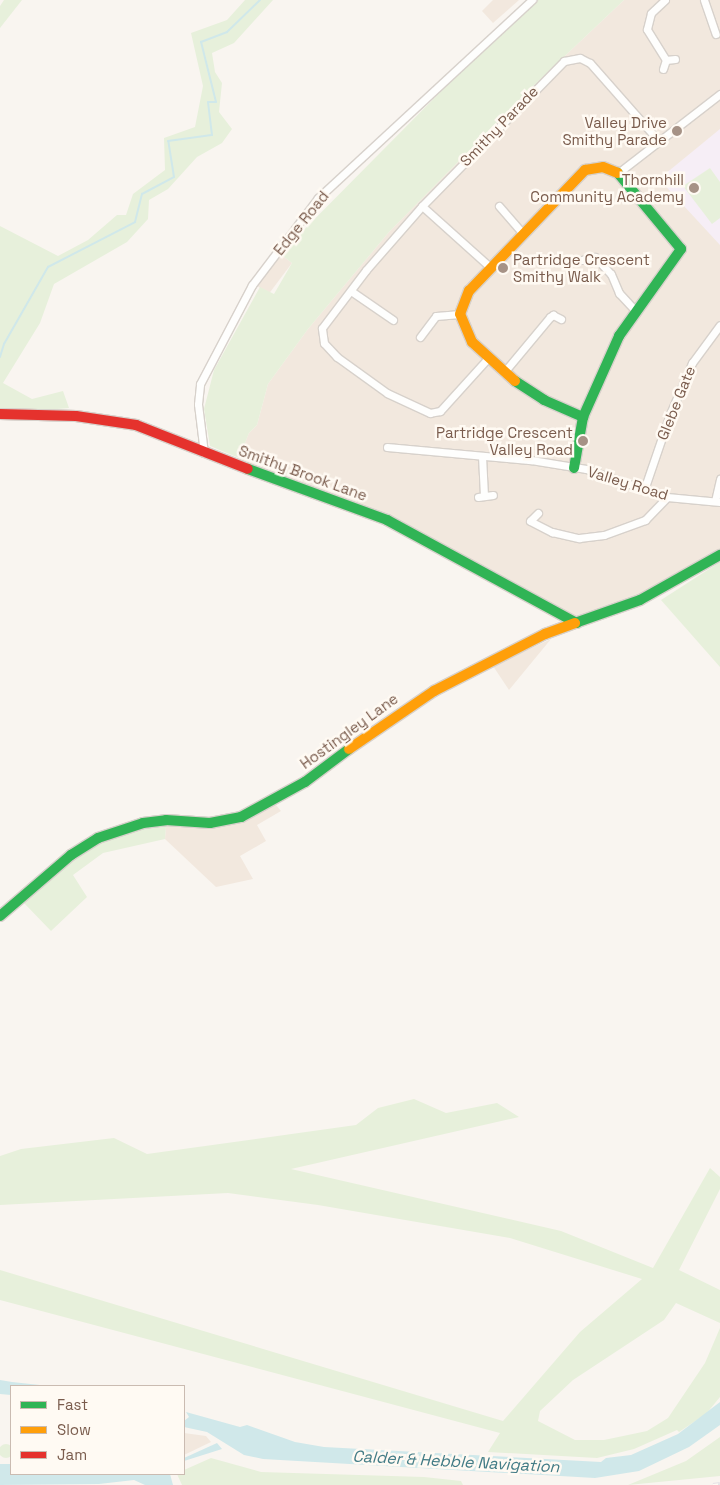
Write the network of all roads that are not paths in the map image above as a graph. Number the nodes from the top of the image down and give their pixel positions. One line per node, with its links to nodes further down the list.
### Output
1 (532, 0): 28 (street, Edge Road)
2 (665, 0): 6 (street)
3 (704, 0): 4 (street)
4 (716, 34)
5 (676, 59): 6 (street)
6 (666, 60): 7 (street)
7 (662, 69)
8 (720, 94): 9 (street)
9 (658, 140): 10 (street); 11 (street, Smithy Parade)
10 (618, 174): 13 (street); 17 (street)
11 (422, 206): 15 (street); 16 (street, Smithy Parade)
12 (499, 206): 13 (street)
13 (523, 234): 15 (street)
14 (582, 260): 17 (street)
15 (491, 268): 18 (street)
16 (352, 291): 20 (street); 23 (street, Smithy Parade)
17 (636, 311): 26 (street)
18 (460, 314): 22 (street); 23 (street)
19 (560, 319): 24 (street)
20 (393, 320)
21 (720, 325): 32 (street, Glebe Gate)
22 (420, 337)
23 (489, 358): 24 (street)
24 (505, 371): 26 (street)
25 (0, 414): 28 (street, Smithy Brook Lane)
26 (583, 417): 30 (street)
27 (387, 447): 29 (street, Valley Road)
28 (204, 453): 38 (street, Smithy Brook Lane)
29 (482, 456): 30 (street, Valley Road); 33 (street)
30 (574, 468): 32 (street, Valley Road)
31 (720, 479): 35 (street)
32 (645, 487): 34 (street, Valley Road)
33 (493, 495)
34 (667, 497): 35 (street, Valley Road); 36 (street)
35 (718, 502)
36 (538, 513)
37 (720, 555): 38 (street, Hostingley Lane)
38 (577, 623): 39 (street, Hostingley Lane)
39 (0, 916)

